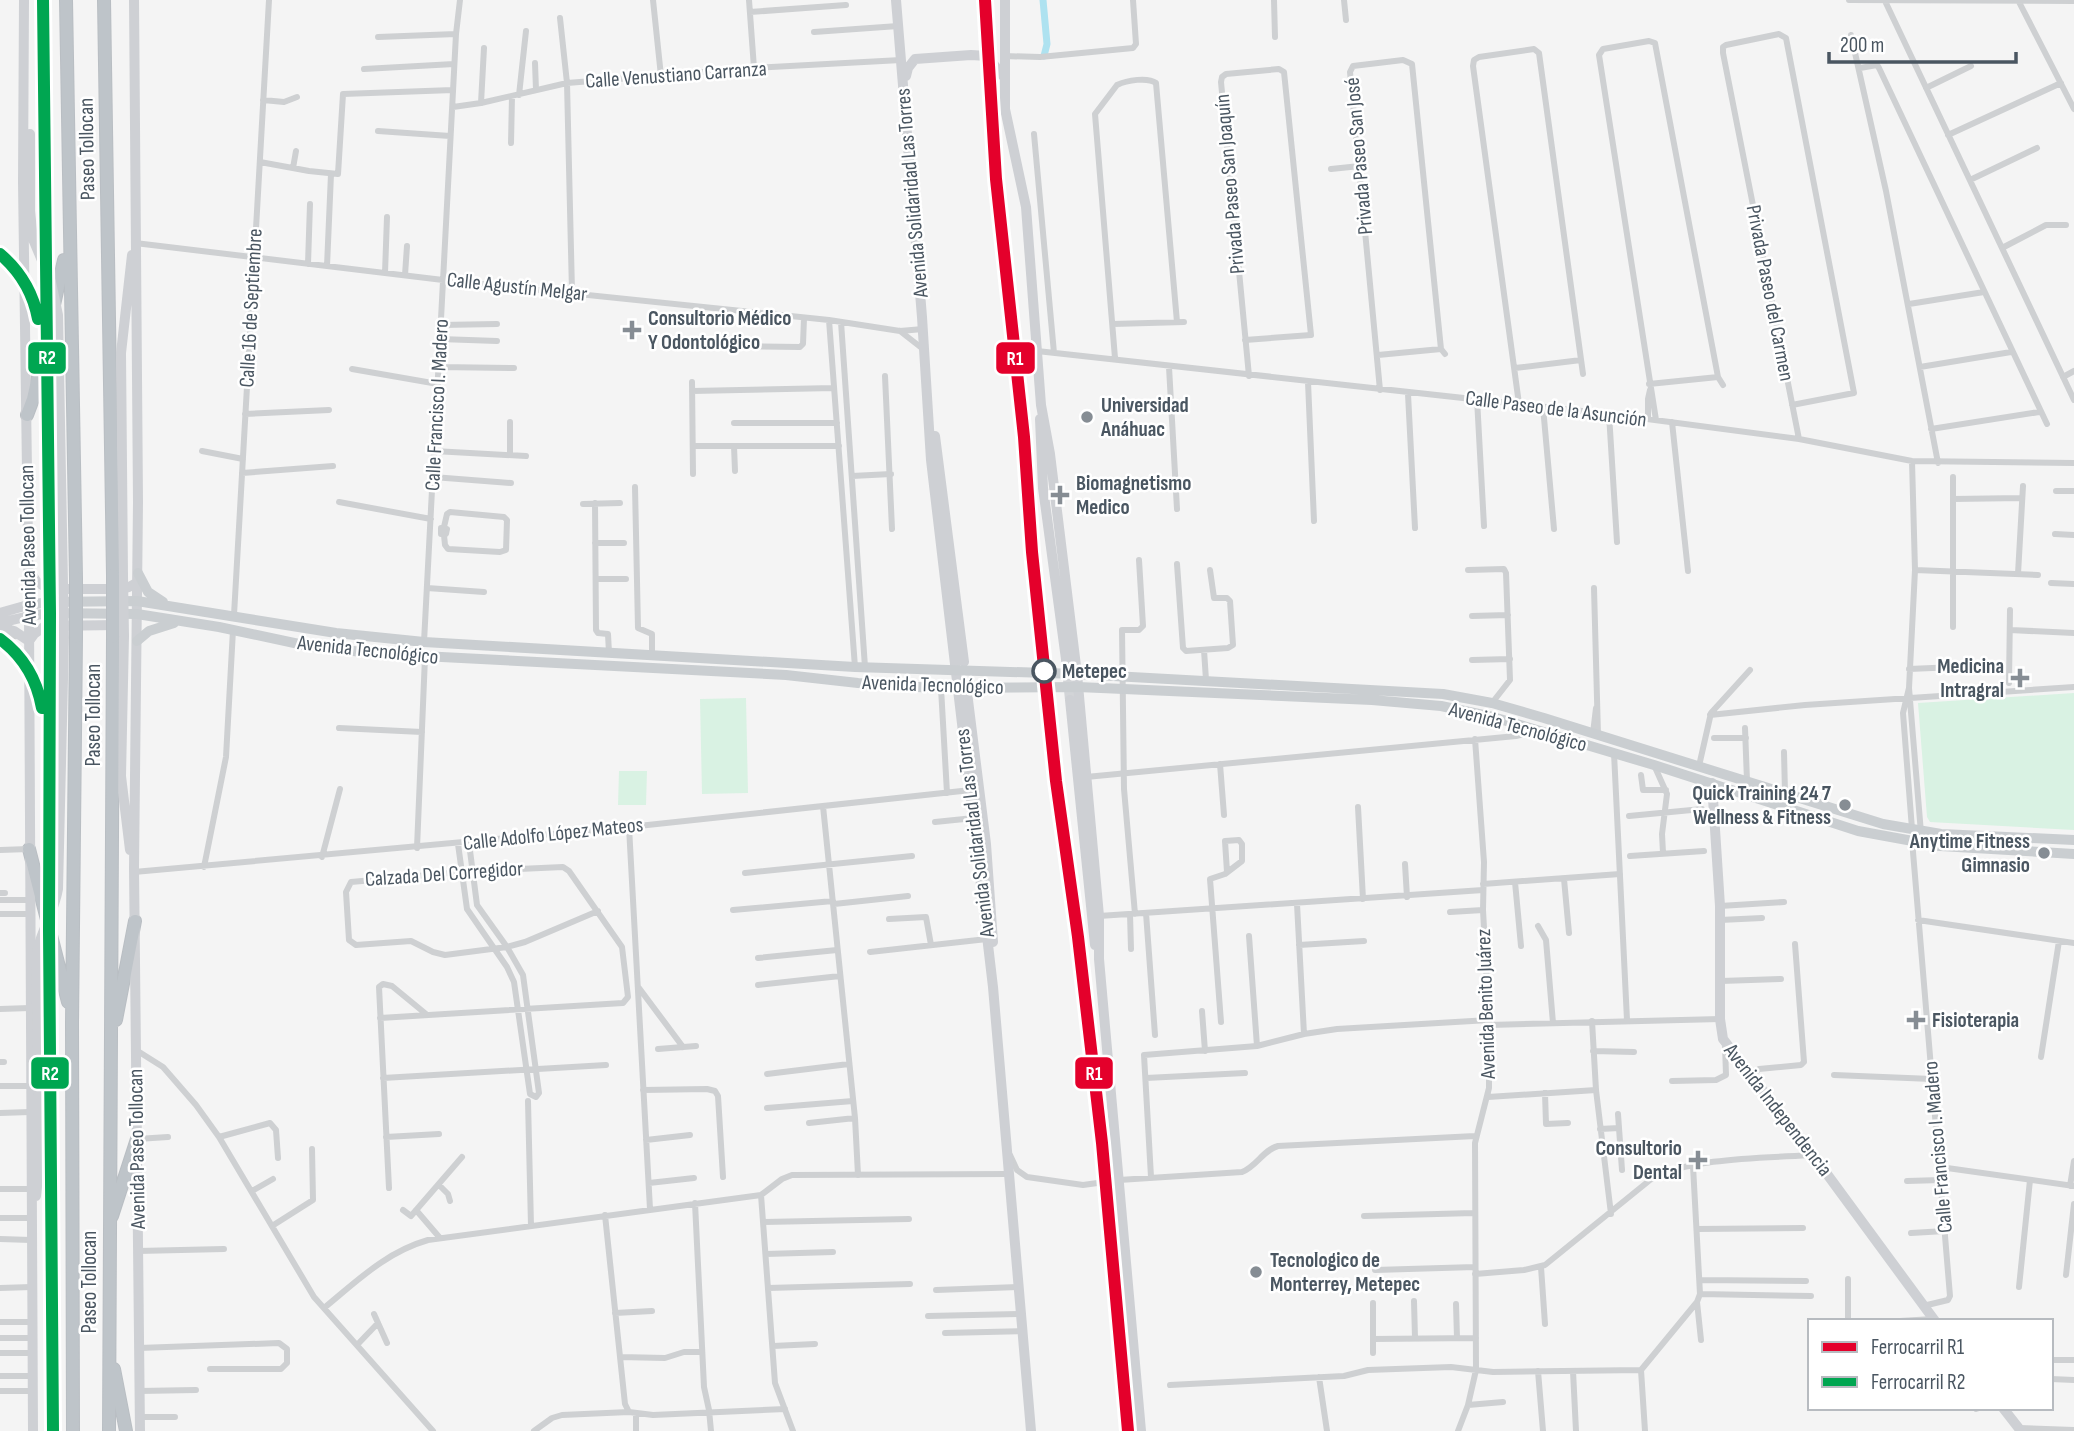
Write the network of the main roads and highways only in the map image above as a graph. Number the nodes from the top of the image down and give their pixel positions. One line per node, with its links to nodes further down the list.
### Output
1 (27, 0): 13 (main road, Avenida Paseo Tollocan); 53 (main road, Avenida Paseo Tollocan, bridge)
2 (66, 0): 9 (highway, Paseo Tollocan)
3 (134, 0): 10 (main road, Avenida Paseo Tollocan)
4 (896, 0): 8 (main road, Avenida Solidaridad Las Torres)
5 (1005, 0): 7 (main road)
6 (104, 3): 15 (highway, Paseo Tollocan)
7 (1004, 76): 8 (main road); 12 (main road)
8 (904, 90): 11 (main road, Avenida Solidaridad Las Torres)
9 (68, 221): 13 (highway); 50 (highway, Paseo Tollocan, bridge)
10 (135, 243): 15 (main road, Avenida Paseo Tollocan); 16 (main road, Avenida Paseo Tollocan)
11 (926, 387): 32 (main road, Avenida Solidaridad Las Torres); 35 (main road, Avenida Solidaridad Las Torres)
12 (1041, 405): 30 (main road); 36 (main road)
13 (27, 415): 14 (main road, Avenida Paseo Tollocan)
14 (28, 568): 16 (main road); 19 (main road, Avenida Paseo Tollocan)
15 (118, 575): 26 (highway, Paseo Tollocan, bridge)
16 (138, 578): 17 (main road, Avenida Paseo Tollocan); 18 (main road)
17 (137, 601): 18 (main road, Avenida Tecnológico); 19 (main road, Avenida Tecnológico); 21 (main road, Avenida Paseo Tollocan)
18 (172, 606): 22 (main road, Avenida Tecnológico)
19 (29, 611): 20 (main road); 21 (main road, Avenida Tecnológico); 24 (main road); 27 (main road, Avenida Paseo Tollocan)
20 (0, 613)
21 (137, 614): 23 (main road, Avenida Tecnológico); 28 (main road, Avenida Paseo Tollocan)
22 (260, 620): 25 (main road); 29 (main road, Avenida Tecnológico)
23 (185, 621): 25 (main road, Avenida Tecnológico); 28 (main road)
24 (0, 625): 27 (main road)
25 (258, 635): 31 (main road, Avenida Tecnológico)
26 (118, 637): 46 (main road, Avenida Paseo Tollocan); 51 (highway, Paseo Tollocan)
27 (26, 639): 28 (main road); 44 (main road, Avenida Paseo Tollocan)
28 (136, 641): 46 (main road, Avenida Paseo Tollocan)
29 (522, 648): 31 (main road); 33 (main road, Avenida Tecnológico)
30 (1066, 659)
31 (522, 662): 37 (main road, Avenida Tecnológico)
32 (964, 662)
33 (823, 664): 34 (main road, Avenida Tecnológico); 37 (main road)
34 (934, 670): 35 (main road, Avenida Tecnológico); 39 (main road)
35 (955, 671): 36 (main road, Avenida Tecnológico); 40 (main road, Avenida Solidaridad Las Torres)
36 (1077, 674): 38 (main road); 43 (main road, Avenida Tecnológico)
37 (822, 678): 39 (main road, Avenida Tecnológico)
38 (1078, 687): 40 (main road, Avenida Tecnológico); 42 (main road, Avenida Tecnológico); 48 (main road)
39 (937, 688): 40 (main road, Avenida Tecnológico)
40 (962, 690): 49 (main road, Avenida Solidaridad Las Torres); 49 (main road, Avenida Solidaridad Las Torres)
41 (1070, 700): 48 (main road)
42 (1712, 783): 45 (main road, Avenida Tecnológico); 55 (main road, Avenida Independencia)
43 (2074, 840)
44 (29, 849): 50 (highway); 53 (main road, Avenida Paseo Tollocan)
45 (2074, 853)
46 (134, 870): 47 (main road, Avenida Paseo Tollocan)
47 (135, 921): 51 (highway); 52 (main road, Avenida Paseo Tollocan)
48 (1099, 959): 65 (main road)
49 (993, 987): 64 (main road, Avenida Solidaridad Las Torres)
50 (72, 1023): 60 (highway, Paseo Tollocan)
51 (110, 1079): 54 (highway, Paseo Tollocan)
52 (137, 1139): 54 (highway); 63 (main road, Avenida Paseo Tollocan)
53 (31, 1218): 59 (main road, Avenida Paseo Tollocan)
54 (108, 1226): 56 (highway, Paseo Tollocan)
55 (1933, 1319)
56 (108, 1341): 61 (highway, Paseo Tollocan); 62 (highway)
57 (2005, 1410): 58 (main road)
58 (2020, 1429)
59 (33, 1431)
60 (73, 1431)
61 (109, 1431)
62 (126, 1431)
63 (140, 1431)
64 (1031, 1431)
65 (1141, 1431)

